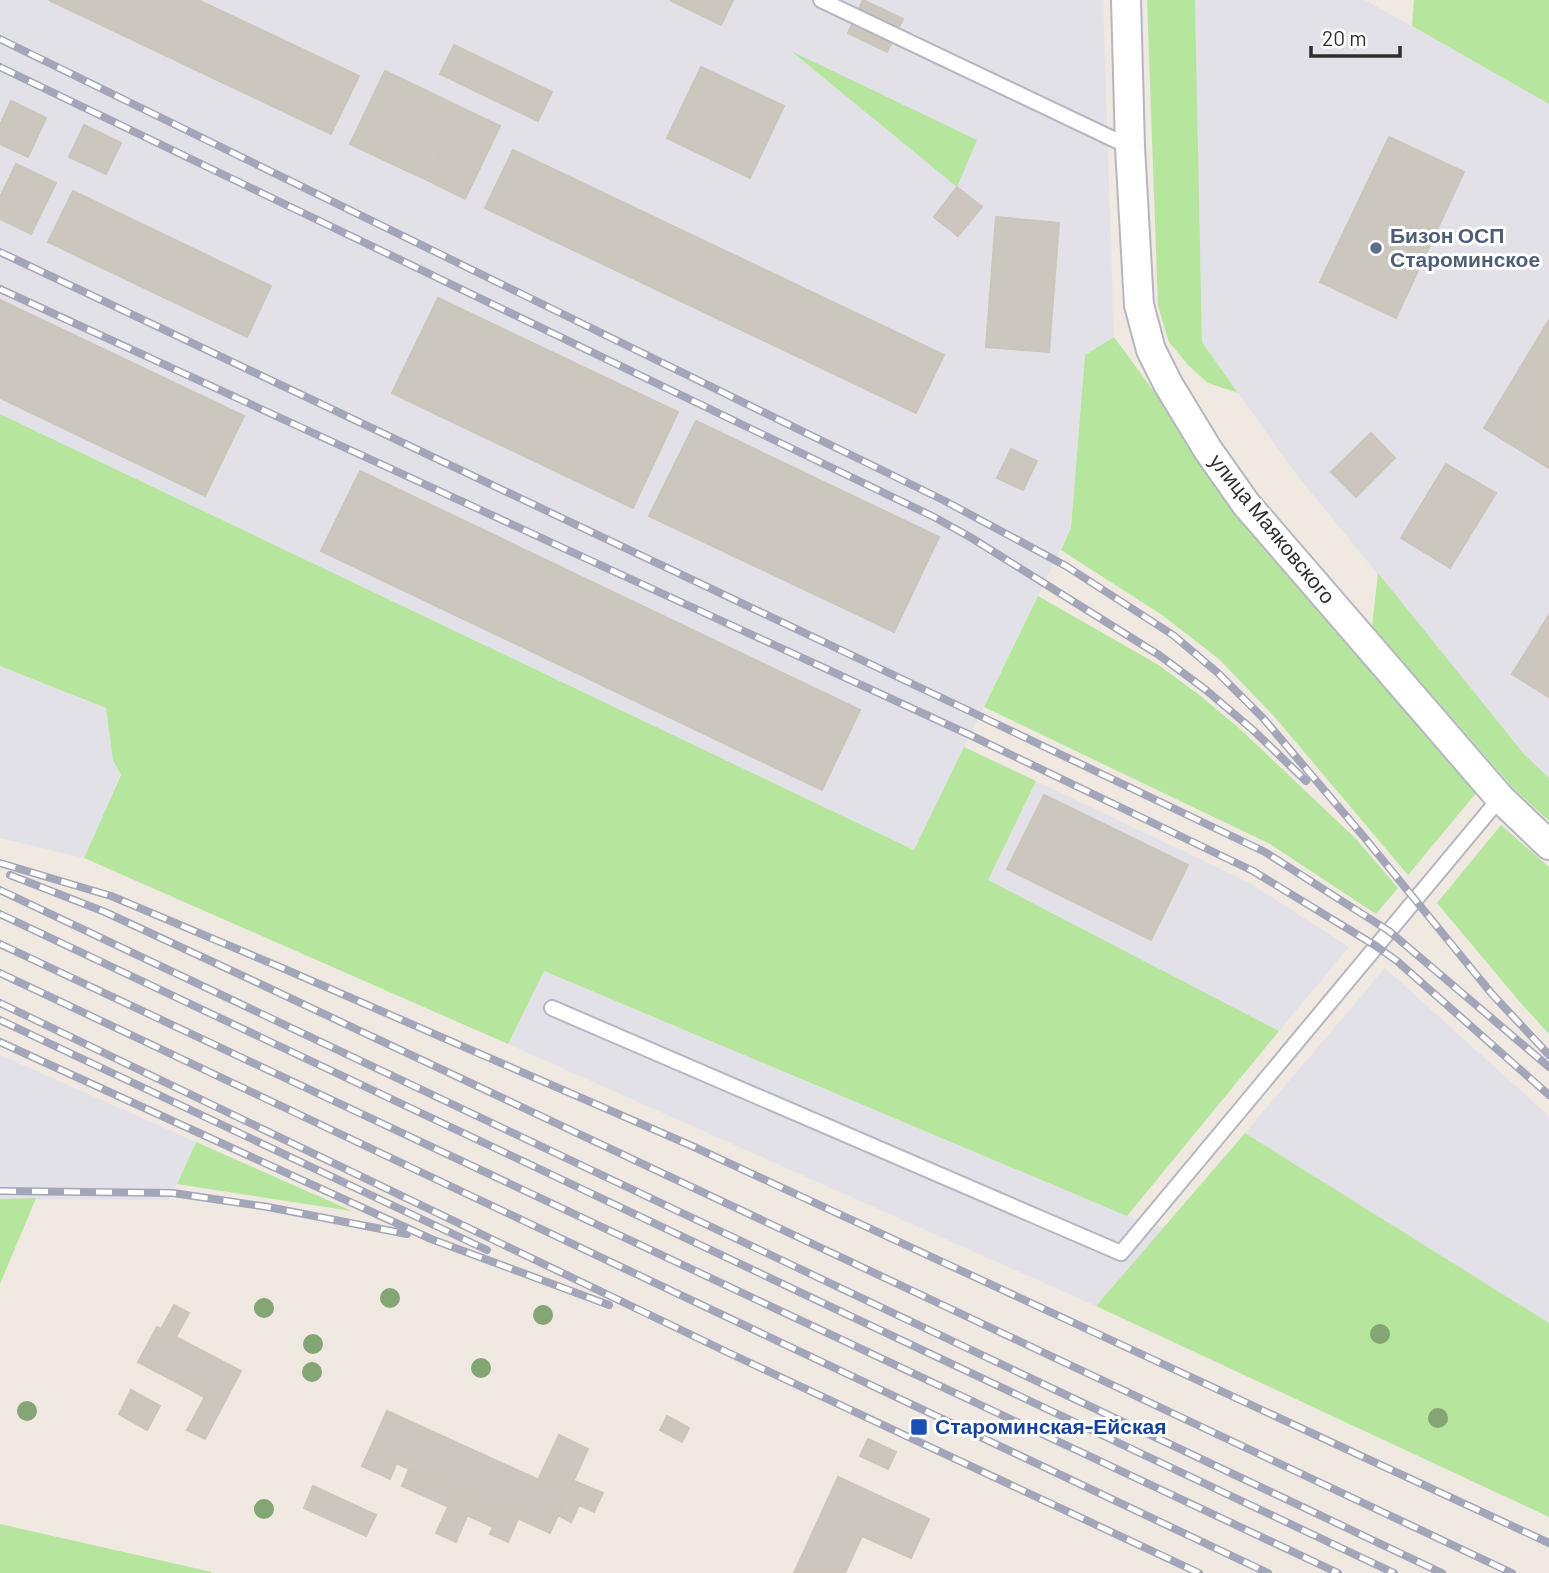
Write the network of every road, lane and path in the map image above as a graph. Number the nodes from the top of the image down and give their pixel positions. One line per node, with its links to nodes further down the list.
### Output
1 (821, 0): 3 (lane)
2 (1126, 0): 3 (street, улица Маяковского)
3 (1130, 148): 4 (street, улица Маяковского)
4 (1500, 798): 5 (street, улица Маяковского); 6 (lane)
5 (1549, 845)
6 (552, 1008)

